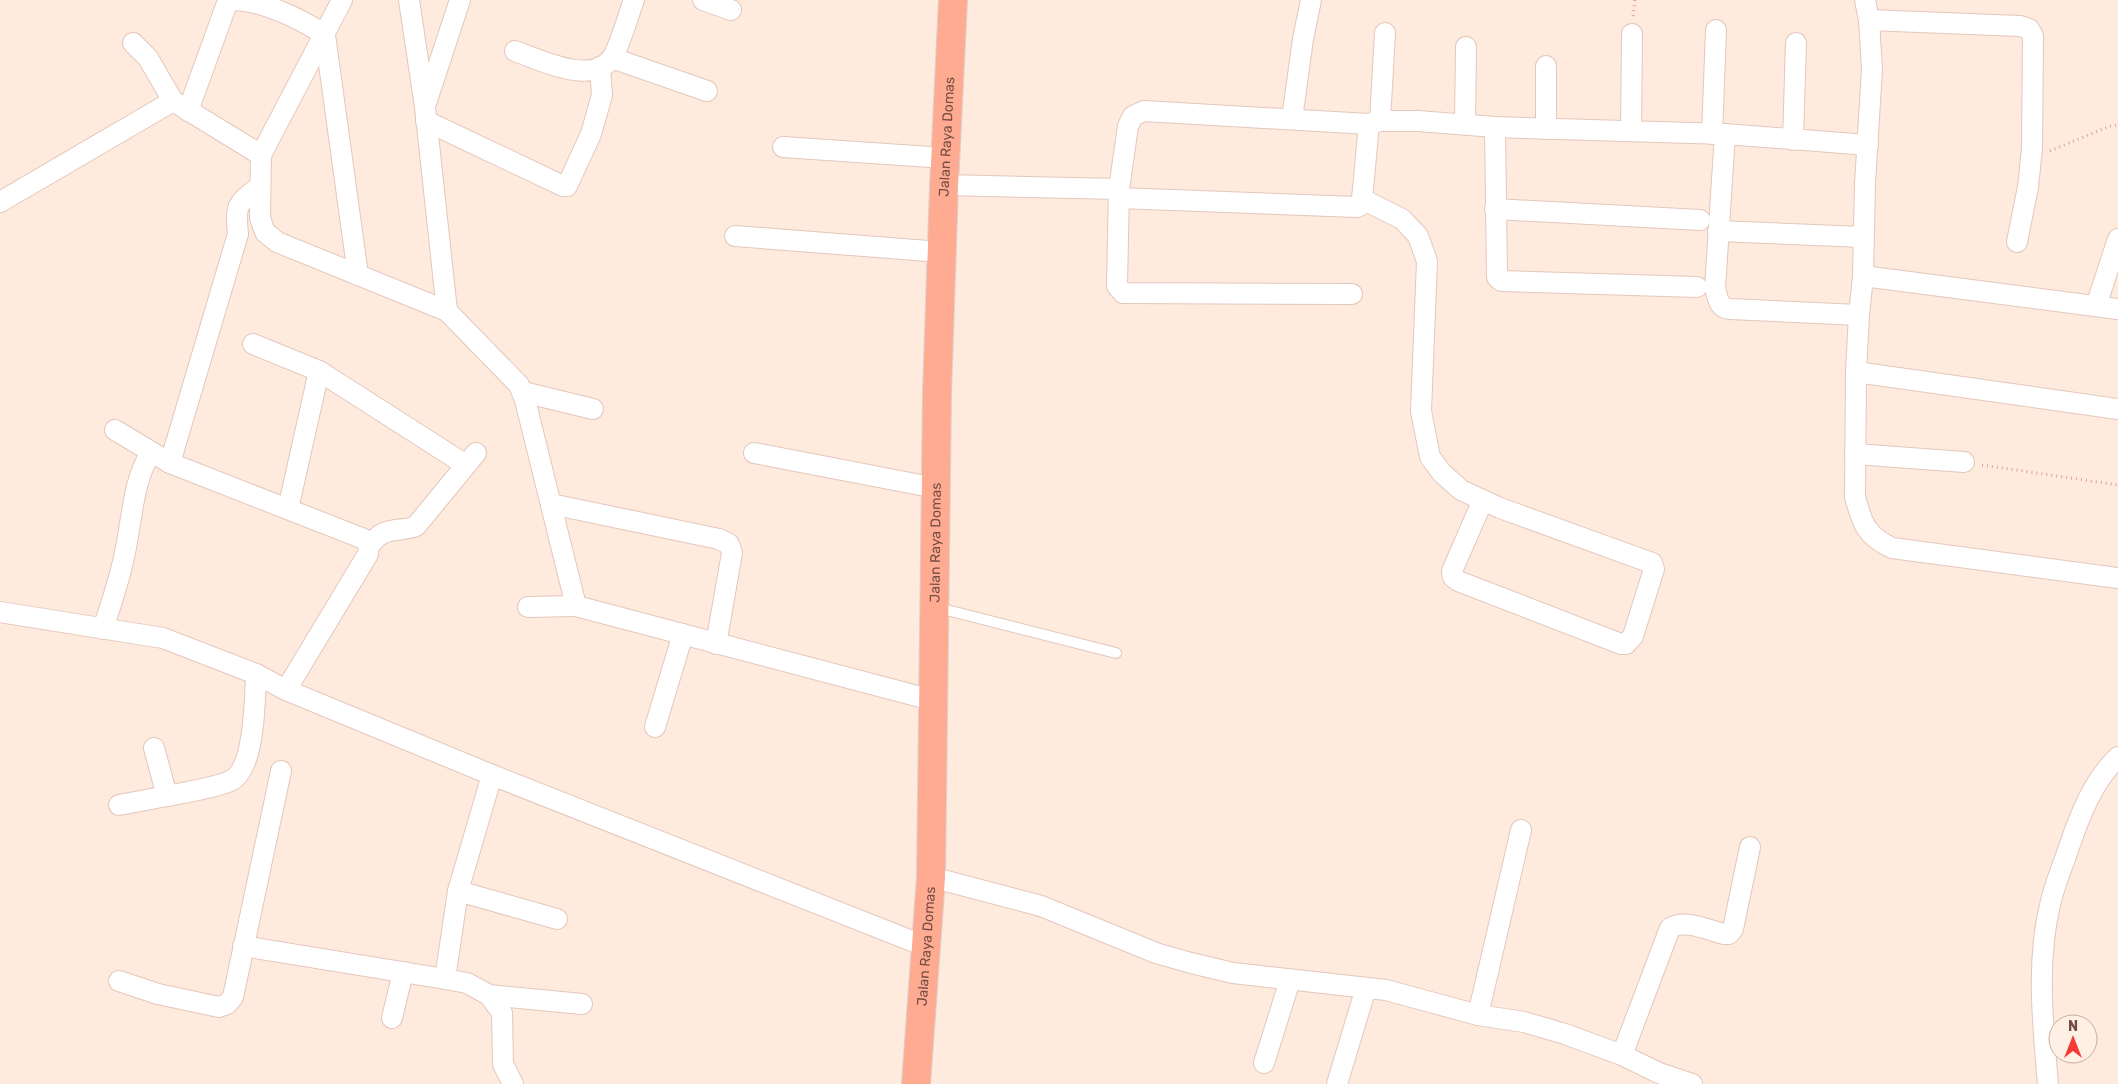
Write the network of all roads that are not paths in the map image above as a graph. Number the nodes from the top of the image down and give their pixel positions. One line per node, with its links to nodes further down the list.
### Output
1 (342, 0): 14 (street)
2 (409, 0): 23 (street)
3 (460, 0): 23 (street)
4 (634, 0): 19 (street)
5 (703, 0): 9 (street)
6 (952, 0): 35 (highway, Jalan Raya Domas)
7 (1311, 0): 24 (street)
8 (1865, 0): 10 (street)
9 (732, 10)
10 (1870, 20): 32 (street); 47 (street)
11 (1716, 30): 30 (street)
12 (1385, 33): 25 (street)
13 (1632, 34): 29 (street)
14 (325, 35): 22 (street); 34 (street); 49 (street)
15 (133, 43): 22 (street)
16 (1796, 43): 31 (street)
17 (1466, 47): 26 (street)
18 (515, 51): 19 (street)
19 (606, 63): 21 (street); 23 (street)
20 (1546, 66): 28 (street)
21 (707, 91)
22 (180, 106): 34 (street); 40 (street)
23 (425, 114): 55 (street)
24 (1292, 119): 25 (street); 38 (street)
25 (1374, 122): 26 (street); 39 (street)
26 (1465, 124): 27 (street)
27 (1495, 127): 28 (street); 41 (street)
28 (1546, 129): 29 (street)
29 (1631, 131): 30 (street)
30 (1718, 134): 31 (street); 43 (street)
31 (1793, 140): 32 (street)
32 (1868, 145): 45 (street)
33 (783, 147): 35 (street)
34 (261, 155): 37 (street)
35 (945, 158): 36 (highway, Jalan Raya Domas)
36 (944, 185): 38 (street); 48 (highway, Jalan Raya Domas)
37 (260, 186): 49 (street); 68 (street)
38 (1119, 193): 39 (street); 52 (street)
39 (1362, 200): 70 (street)
40 (0, 202)
41 (1495, 209): 42 (street); 51 (street)
42 (1700, 220)
43 (1718, 231): 45 (street); 56 (street)
44 (735, 236): 48 (street)
45 (1863, 236): 50 (street)
46 (2118, 239): 53 (street)
47 (2018, 242)
48 (942, 252): 69 (highway, Jalan Raya Domas)
49 (358, 275): 55 (street)
50 (1864, 276): 53 (street); 56 (street)
51 (1697, 287)
52 (1352, 294)
53 (2096, 306): 54 (street)
54 (2118, 309)
55 (447, 311): 60 (street)
56 (1859, 315): 59 (street)
57 (253, 344): 58 (street)
58 (319, 371): 72 (street); 73 (street)
59 (1856, 372): 62 (street); 66 (street)
60 (523, 392): 61 (street); 71 (street)
61 (593, 409)
62 (2118, 409)
63 (116, 430): 64 (street)
64 (151, 453): 68 (street); 79 (street)
65 (754, 453): 69 (street)
66 (1855, 454): 67 (street); 74 (street)
67 (1964, 462)
68 (170, 463): 72 (street)
69 (936, 488): 77 (highway, Jalan Raya Domas)
70 (1483, 500): 70 (street)
71 (551, 504): 75 (street); 81 (street)
72 (288, 509): 73 (street)
73 (369, 545): 84 (street)
74 (2118, 578)
75 (576, 606): 76 (street); 80 (street)
76 (528, 607)
77 (934, 607): 82 (lane); 85 (highway, Jalan Raya Domas)
78 (0, 612): 79 (street)
79 (103, 629): 83 (street)
80 (683, 634): 81 (street); 86 (street)
81 (716, 644): 85 (street)
82 (1116, 654)
83 (256, 674): 84 (street); 91 (street)
84 (286, 690): 90 (street)
85 (932, 700): 95 (highway, Jalan Raya Domas)
86 (655, 727)
87 (154, 748): 91 (street)
88 (2118, 757): 116 (street)
89 (281, 771): 98 (street)
90 (492, 775): 96 (street); 99 (street)
91 (168, 796): 92 (street)
92 (119, 805)
93 (1520, 830): 107 (street)
94 (1750, 847): 109 (street)
95 (931, 877): 99 (highway, Jalan Raya Domas); 102 (street)
96 (458, 892): 97 (street); 101 (street)
97 (557, 919)
98 (243, 946): 100 (street); 103 (street)
99 (927, 947): 113 (highway, Jalan Raya Domas)
100 (403, 972): 101 (street); 108 (street)
101 (445, 979): 105 (street)
102 (1290, 980): 104 (street); 110 (street)
103 (119, 981)
104 (1366, 988): 107 (street); 114 (street)
105 (489, 995): 106 (street); 112 (street)
106 (582, 1004)
107 (1478, 1015): 109 (street)
108 (392, 1018)
109 (1622, 1055): 111 (street)
110 (1264, 1063)
111 (1657, 1079): 115 (street)
112 (513, 1084)
113 (916, 1084)
114 (1337, 1084)
115 (1692, 1084)
116 (2048, 1084)

